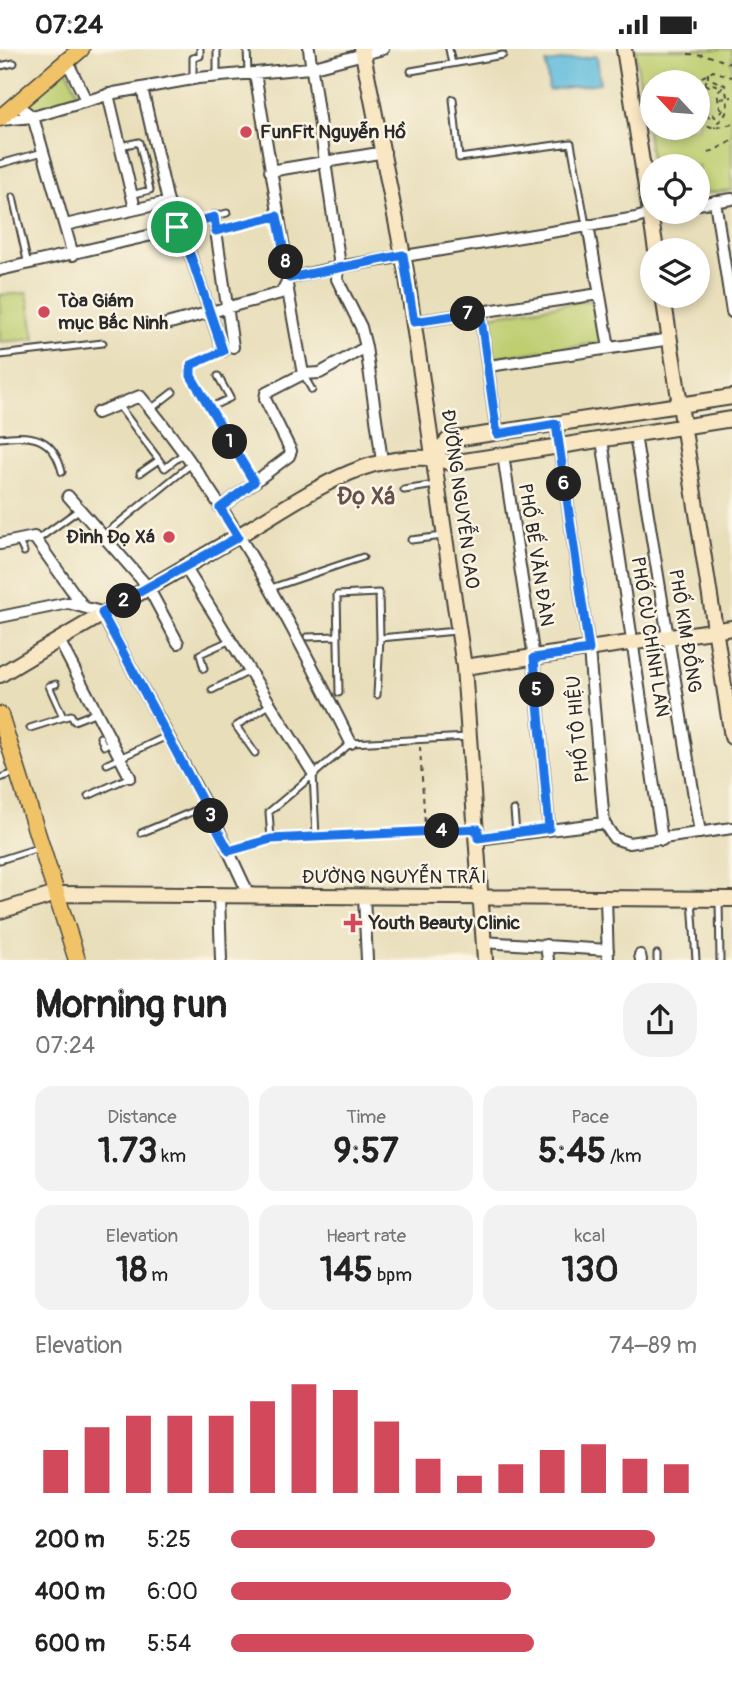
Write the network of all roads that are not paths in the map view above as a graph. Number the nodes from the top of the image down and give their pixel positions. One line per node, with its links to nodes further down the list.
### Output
1 (200, 49): 18 (lane)
2 (217, 49): 17 (lane)
3 (247, 49): 16 (lane)
4 (309, 49): 14 (street)
5 (383, 49): 8 (street)
6 (449, 49): 12 (lane)
7 (625, 49): 28 (main road)
8 (364, 51): 14 (street); 27 (main road, ĐƯỜNG NGUYỄN CAO)
9 (72, 54): 22 (street); 23 (main road)
10 (503, 55): 12 (lane)
11 (14, 63): 13 (lane)
12 (452, 64): 15 (lane)
13 (0, 66)
14 (310, 68): 16 (street); 29 (street)
15 (411, 71)
16 (251, 73): 17 (street); 31 (street)
17 (217, 76): 18 (street)
18 (192, 79): 19 (street)
19 (142, 88): 20 (street); 36 (street)
20 (108, 94): 22 (street); 25 (street)
21 (453, 99): 44 (lane)
22 (86, 100): 24 (street)
23 (5, 113): 24 (street); 24 (street)
24 (33, 117): 26 (street)
25 (119, 146): 32 (street); 32 (lane)
26 (43, 152): 30 (lane); 43 (street)
27 (385, 152): 29 (street); 48 (main road, ĐƯỜNG NGUYỄN CAO)
28 (643, 154)
29 (324, 162): 31 (street); 50 (street)
30 (0, 164)
31 (270, 171): 41 (street)
32 (131, 195): 38 (street)
33 (13, 197): 49 (lane)
34 (732, 199): 35 (street)
35 (715, 201): 37 (street); 58 (street)
36 (168, 202): 38 (street); 45 (street)
37 (710, 202)
38 (135, 209): 43 (street)
39 (227, 213): 42 (lane)
40 (640, 215): 44 (street)
41 (277, 216): 46 (lane); 52 (street)
42 (214, 217): 45 (lane); 46 (street)
43 (65, 225): 47 (street)
44 (587, 225): 48 (street); 53 (street)
45 (178, 228): 47 (street); 56 (street)
46 (216, 231): 54 (street)
47 (73, 255): 49 (street)
48 (403, 255): 50 (street); 59 (main road, ĐƯỜNG NGUYỄN CAO)
49 (28, 265): 51 (street)
50 (338, 267): 52 (street); 63 (street)
51 (1, 268)
52 (288, 282): 54 (street); 68 (street)
53 (599, 294): 57 (street); 64 (street)
54 (226, 307): 56 (street); 65 (street)
55 (665, 308): 61 (main road)
56 (209, 311): 60 (street); 65 (street)
57 (480, 312): 59 (street); 67 (street)
58 (732, 312)
59 (414, 322): 88 (main road, ĐƯỜNG NGUYỄN CAO)
60 (159, 326)
61 (671, 339): 64 (street); 73 (main road)
62 (103, 343): 66 (lane)
63 (366, 347): 68 (street); 90 (street)
64 (609, 348): 67 (street)
65 (228, 349): 75 (lane)
66 (0, 355)
67 (489, 366): 81 (street)
68 (303, 374): 70 (lane); 94 (street)
69 (218, 376): 75 (lane)
70 (312, 390)
71 (173, 392): 76 (lane)
72 (732, 397): 73 (main road)
73 (682, 404): 79 (main road); 80 (main road)
74 (118, 405): 76 (street); 77 (street); 89 (lane)
75 (209, 408): 94 (lane)
76 (151, 409): 86 (street)
77 (97, 413)
78 (732, 419): 80 (main road)
79 (556, 424): 81 (main road); 85 (street, PHỐ TÔ HIỆU)
80 (684, 426): 82 (main road); 117 (main road)
81 (497, 434): 88 (main road)
82 (635, 435): 84 (main road); 121 (street, PHỐ KIM ĐỒNG)
83 (0, 438): 92 (lane)
84 (602, 440): 85 (main road); 125 (street, PHỐ CÙ CHÍNH LAN)
85 (559, 446): 87 (main road); 126 (street, PHỐ TÔ HIỆU)
86 (183, 454): 89 (lane); 91 (street)
87 (503, 455): 88 (main road); 127 (street, PHỐ BẾ VĂN ĐÀN)
88 (435, 456): 90 (main road); 95 (main road, ĐƯỜNG NGUYỄN CAO)
89 (159, 460): 93 (lane)
90 (382, 461): 102 (main road)
91 (190, 465): 98 (street); 100 (lane)
92 (62, 472)
93 (140, 474)
94 (254, 482): 98 (street)
95 (437, 485): 96 (lane); 101 (main road, ĐƯỜNG NGUYỄN CAO)
96 (404, 490)
97 (68, 496): 99 (street)
98 (220, 508): 102 (street)
99 (80, 509): 100 (street); 103 (lane)
100 (104, 535): 110 (street)
101 (445, 535): 105 (lane); 116 (main road, ĐƯỜNG NGUYỄN CAO)
102 (238, 537): 109 (main road); 111 (street)
103 (36, 539): 104 (street); 112 (street)
104 (18, 540): 106 (street); 107 (lane)
105 (411, 540)
106 (0, 544)
107 (24, 552)
108 (363, 557): 111 (lane)
109 (185, 567): 110 (main road); 123 (street)
110 (148, 587): 113 (main road); 124 (street)
111 (268, 589): 146 (street)
112 (83, 606): 113 (street); 114 (street)
113 (102, 613): 122 (main road); 141 (street)
114 (0, 617)
115 (732, 628): 117 (main road)
116 (459, 630): 120 (lane); 128 (main road, ĐƯỜNG NGUYỄN CAO)
117 (715, 631): 121 (main road); 144 (main road)
118 (338, 636): 119 (lane); 120 (lane); 134 (lane)
119 (307, 637)
120 (380, 638): 135 (lane)
121 (669, 639): 125 (main road); 162 (street, PHỐ KIM ĐỒNG)
122 (59, 640): 131 (main road); 137 (street)
123 (231, 640): 129 (lane); 130 (street)
124 (178, 643)
125 (635, 644): 126 (main road); 166 (street, PHỐ CÙ CHÍNH LAN)
126 (589, 650): 127 (main road); 157 (street, PHỐ TÔ HIỆU)
127 (534, 658): 128 (main road); 158 (street, PHỐ BẾ VĂN ĐÀN)
128 (464, 667): 142 (main road, ĐƯỜNG NGUYỄN CAO)
129 (204, 669)
130 (250, 671): 133 (lane); 136 (street)
131 (0, 675)
132 (56, 684): 139 (lane)
133 (212, 690)
134 (340, 693)
135 (377, 695)
136 (271, 704): 147 (lane); 151 (street)
137 (97, 712): 139 (lane); 145 (street)
138 (0, 715): 150 (main road)
139 (63, 717): 140 (lane)
140 (30, 728)
141 (169, 736): 148 (lane); 155 (street)
142 (471, 736): 146 (lane); 163 (main road, ĐƯỜNG NGUYỄN CAO)
143 (100, 737): 145 (lane)
144 (732, 737)
145 (112, 741): 148 (street)
146 (351, 743): 151 (lane)
147 (255, 753)
148 (120, 758): 149 (lane); 152 (street)
149 (107, 764)
150 (18, 772): 153 (lane); 167 (main road)
151 (313, 773): 164 (lane); 165 (lane)
152 (130, 777): 154 (lane)
153 (0, 778)
154 (88, 796)
155 (206, 806): 160 (lane); 168 (street)
156 (514, 810): 161 (lane)
157 (604, 823): 158 (street); 166 (street)
158 (549, 828): 161 (street)
159 (732, 828): 162 (street)
160 (141, 833)
161 (516, 833): 163 (street)
162 (700, 833): 166 (street)
163 (478, 834): 164 (lane); 174 (main road, ĐƯỜNG NGUYỄN CAO)
164 (316, 837): 165 (lane)
165 (271, 839): 168 (lane)
166 (662, 840)
167 (41, 847): 169 (lane); 170 (main road)
168 (229, 851): 172 (street)
169 (0, 860)
170 (56, 894): 171 (main road, ĐƯỜNG NGUYỄN TRÃI); 178 (main road, ĐƯỜNG NGUYỄN TRÃI); 182 (main road)
171 (219, 895): 172 (main road, ĐƯỜNG NGUYỄN TRÃI); 183 (street)
172 (249, 895): 173 (main road, ĐƯỜNG NGUYỄN TRÃI)
173 (364, 897): 174 (main road, ĐƯỜNG NGUYỄN TRÃI); 184 (street)
174 (480, 897): 175 (main road, ĐƯỜNG NGUYỄN TRÃI); 179 (main road, ĐƯỜNG NGUYỄN CAO)
175 (606, 899): 176 (main road, ĐƯỜNG NGUYỄN TRÃI); 181 (street)
176 (692, 899): 177 (main road, ĐƯỜNG NGUYỄN TRÃI); 187 (lane)
177 (725, 899): 188 (lane)
178 (0, 911)
179 (483, 942): 180 (street); 185 (main road, ĐƯỜNG NGUYỄN CAO)
180 (546, 945): 181 (street); 186 (street)
181 (608, 955)
182 (77, 960)
183 (221, 960)
184 (367, 960)
185 (485, 960)
186 (548, 960)
187 (696, 960)
188 (720, 960)

